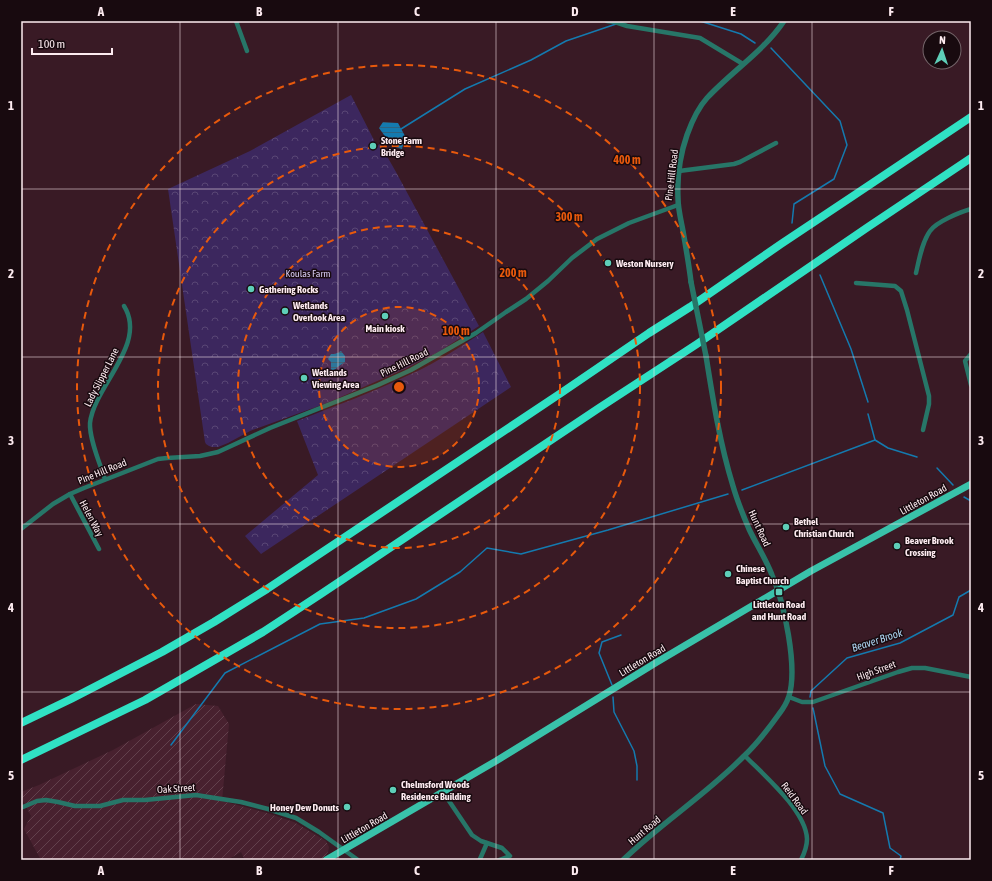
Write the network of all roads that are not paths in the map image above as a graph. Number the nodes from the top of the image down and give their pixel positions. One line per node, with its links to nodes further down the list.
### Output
1 (236, 21): 4 (street)
2 (607, 21): 5 (street)
3 (784, 21): 5 (street, Pine Hill Road)
4 (247, 51)
5 (743, 64): 9 (street, Pine Hill Road)
6 (971, 117): 26 (highway)
7 (776, 143): 9 (street)
8 (971, 158): 28 (highway)
9 (679, 171): 10 (street, Pine Hill Road)
10 (678, 205): 18 (street, Pine Hill Road); 23 (street, Hunt Road, bridge)
11 (971, 209): 12 (street)
12 (916, 273)
13 (856, 283): 17 (street)
14 (124, 306): 18 (street, Lady Slipper Lane)
15 (971, 354): 16 (street)
16 (971, 385)
17 (923, 430)
18 (105, 479): 20 (street, Pine Hill Road)
19 (971, 484): 23 (main road, Littleton Road)
20 (70, 494): 21 (street, Pine Hill Road); 22 (street, Helen Way)
21 (21, 529)
22 (99, 549)
23 (778, 590): 25 (street, Hunt Road); 29 (main road, Littleton Road)
24 (971, 677): 25 (street, High Street)
25 (789, 697): 27 (street, Hunt Road)
26 (21, 723)
27 (745, 756): 37 (street, Hunt Road); 38 (street, Reid Road)
28 (21, 760)
29 (443, 792): 31 (street); 32 (main road, Littleton Road)
30 (22, 806): 32 (street, Oak Street)
31 (487, 843): 35 (street); 36 (street)
32 (344, 850): 33 (main road, Littleton Road); 34 (street, Oak Street)
33 (326, 860)
34 (358, 860)
35 (480, 860)
36 (499, 860)
37 (622, 860)
38 (801, 860)

